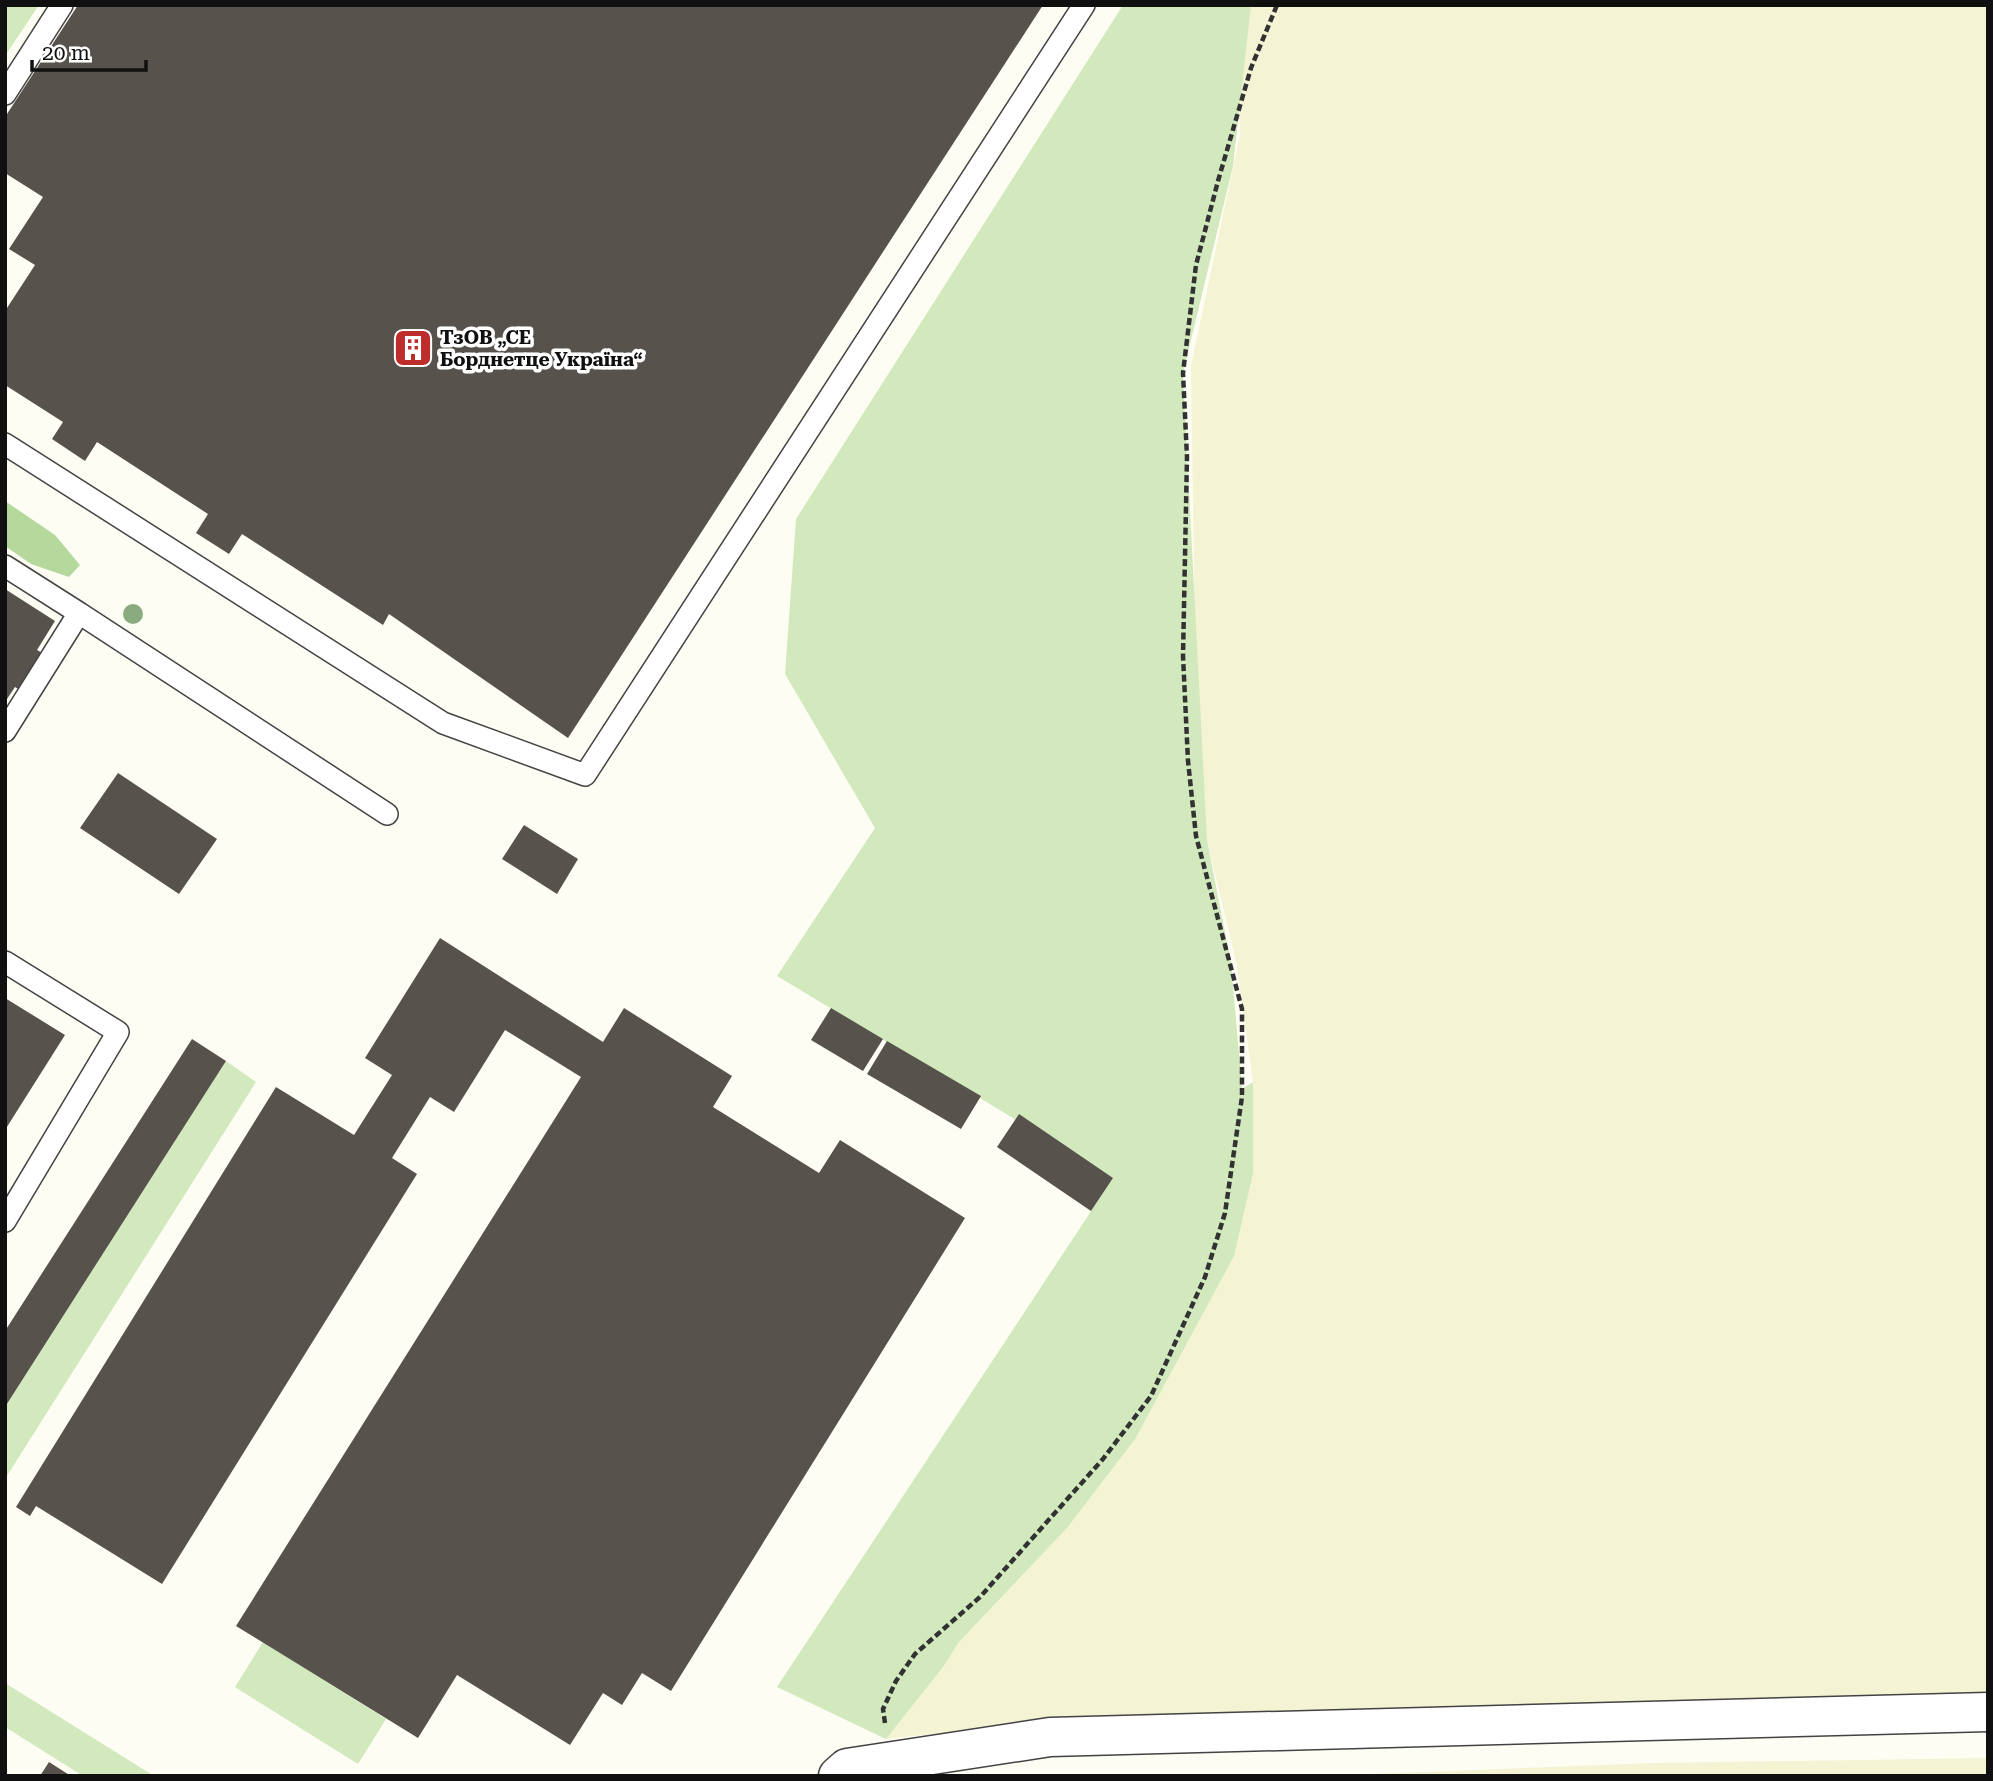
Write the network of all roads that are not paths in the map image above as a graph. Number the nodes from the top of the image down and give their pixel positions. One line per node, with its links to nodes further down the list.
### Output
1 (62, 5): 3 (lane)
2 (1084, 5): 4 (lane)
3 (5, 94)
4 (5, 444)
5 (5, 566): 6 (lane)
6 (79, 613): 7 (lane); 8 (lane)
7 (5, 731)
8 (387, 814)
9 (5, 962): 10 (lane)
10 (5, 1221)
11 (1988, 1712): 12 (street)
12 (838, 1776)

